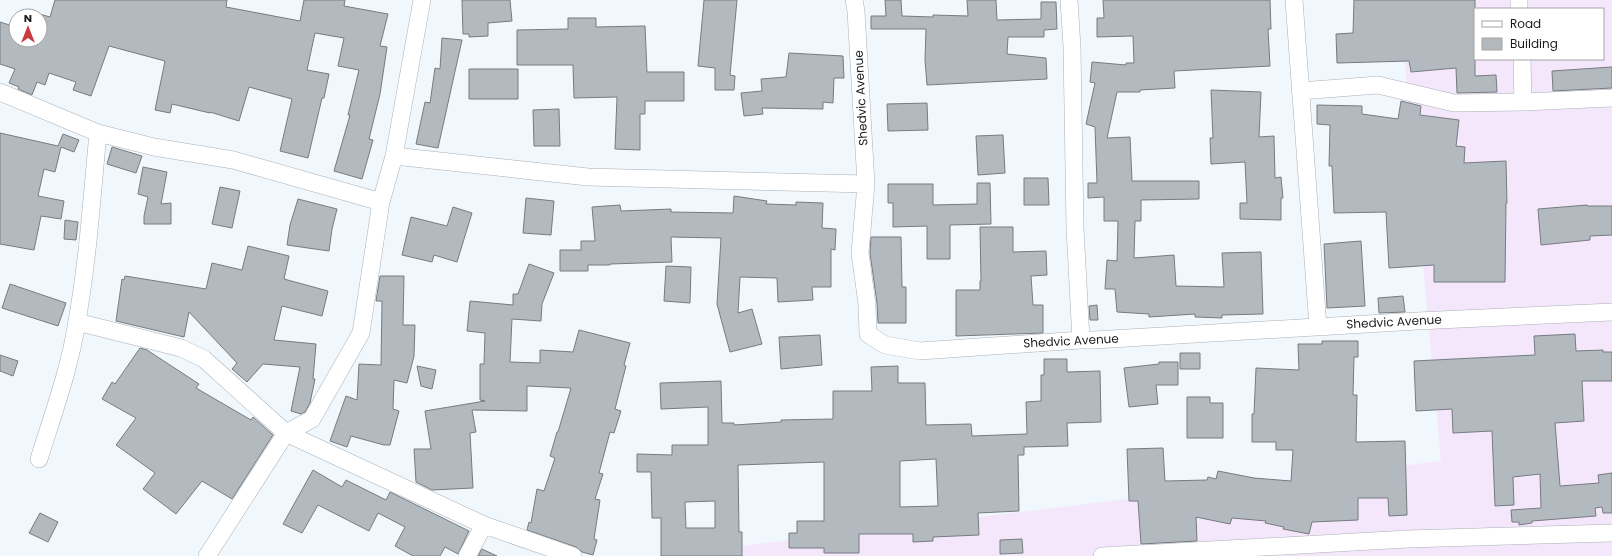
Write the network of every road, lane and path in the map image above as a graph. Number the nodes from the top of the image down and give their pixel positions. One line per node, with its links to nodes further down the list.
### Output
1 (422, 0): 11 (street)
2 (854, 0): 12 (street, Shedvic Avenue)
3 (1069, 0): 17 (street)
4 (1294, 0): 6 (street)
5 (1522, 60): 9 (street)
6 (1300, 91): 9 (street); 16 (street)
7 (0, 92): 10 (street)
8 (1612, 98): 9 (street)
9 (1523, 102)
10 (98, 133): 13 (street); 15 (street)
11 (394, 156): 12 (street); 13 (street)
12 (866, 184): 17 (street, Shedvic Avenue)
13 (381, 202): 18 (street)
14 (1612, 312): 16 (street, Shedvic Avenue)
15 (77, 322): 18 (street); 19 (street)
16 (1318, 327): 17 (street, Shedvic Avenue)
17 (1081, 340)
18 (286, 433): 20 (street); 22 (street)
19 (39, 459)
20 (484, 525): 23 (street); 24 (street)
21 (1612, 533): 25 (street)
22 (207, 556)
23 (467, 556)
24 (573, 556)
25 (1102, 556)

